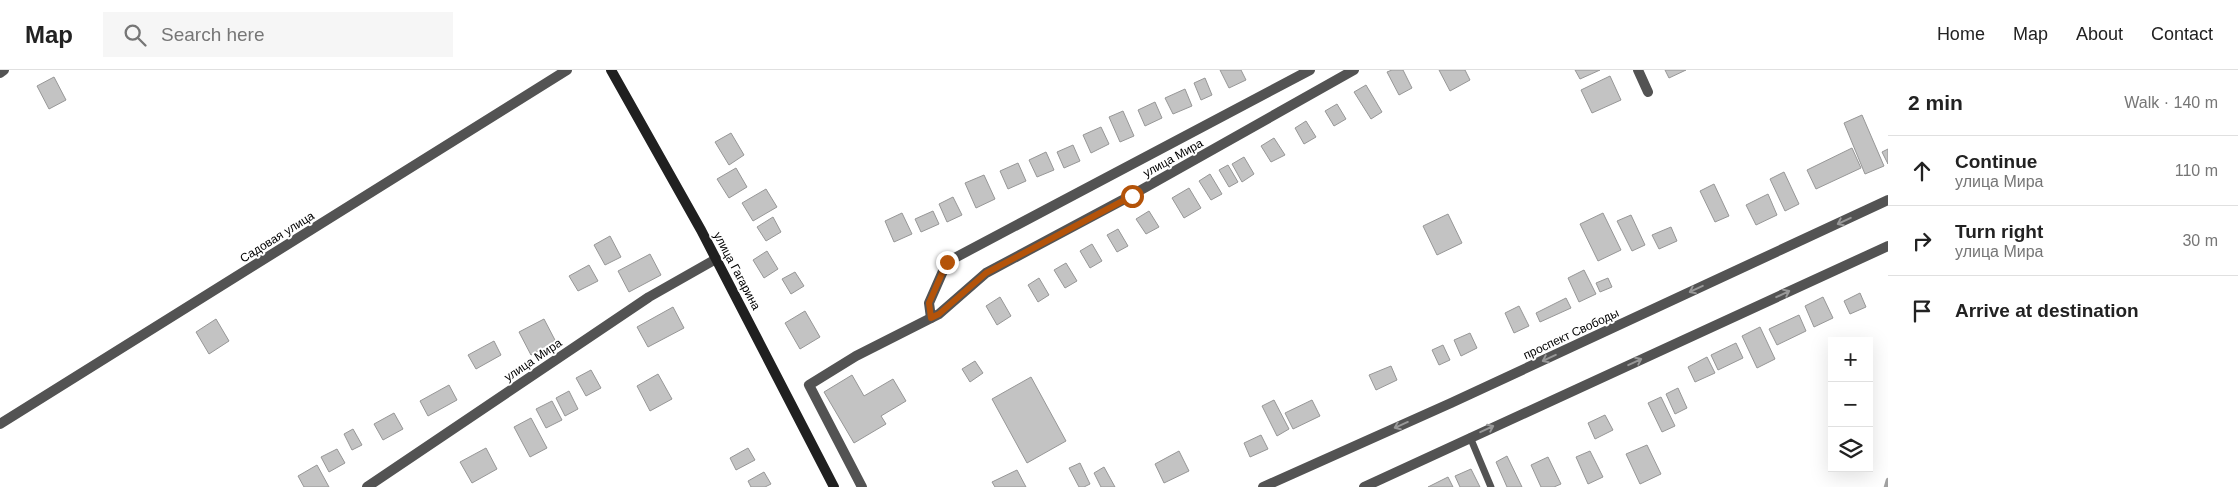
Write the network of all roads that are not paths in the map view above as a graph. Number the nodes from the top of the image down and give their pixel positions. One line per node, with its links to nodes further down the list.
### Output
1 (4, 70): 7 (street)
2 (567, 70): 13 (street, Садовая улица)
3 (611, 70): 11 (main road, улица Гагарина)
4 (1310, 70): 12 (street, улица Мира)
5 (1354, 70): 12 (street, улица Мира)
6 (1638, 70): 8 (street)
7 (0, 73)
8 (1648, 92)
9 (1888, 200): 18 (street, проспект Свободы, one-way to 18)
10 (1888, 246): 14 (street, one-way to 10)
11 (716, 259): 15 (street, улица Мира); 16 (main road, улица Гагарина)
12 (931, 318): 17 (street, улица Мира)
13 (0, 424)
14 (1470, 437): 19 (street); 20 (lane)
15 (366, 487)
16 (834, 487)
17 (862, 487)
18 (1262, 487)
19 (1364, 487)
20 (1491, 487)

